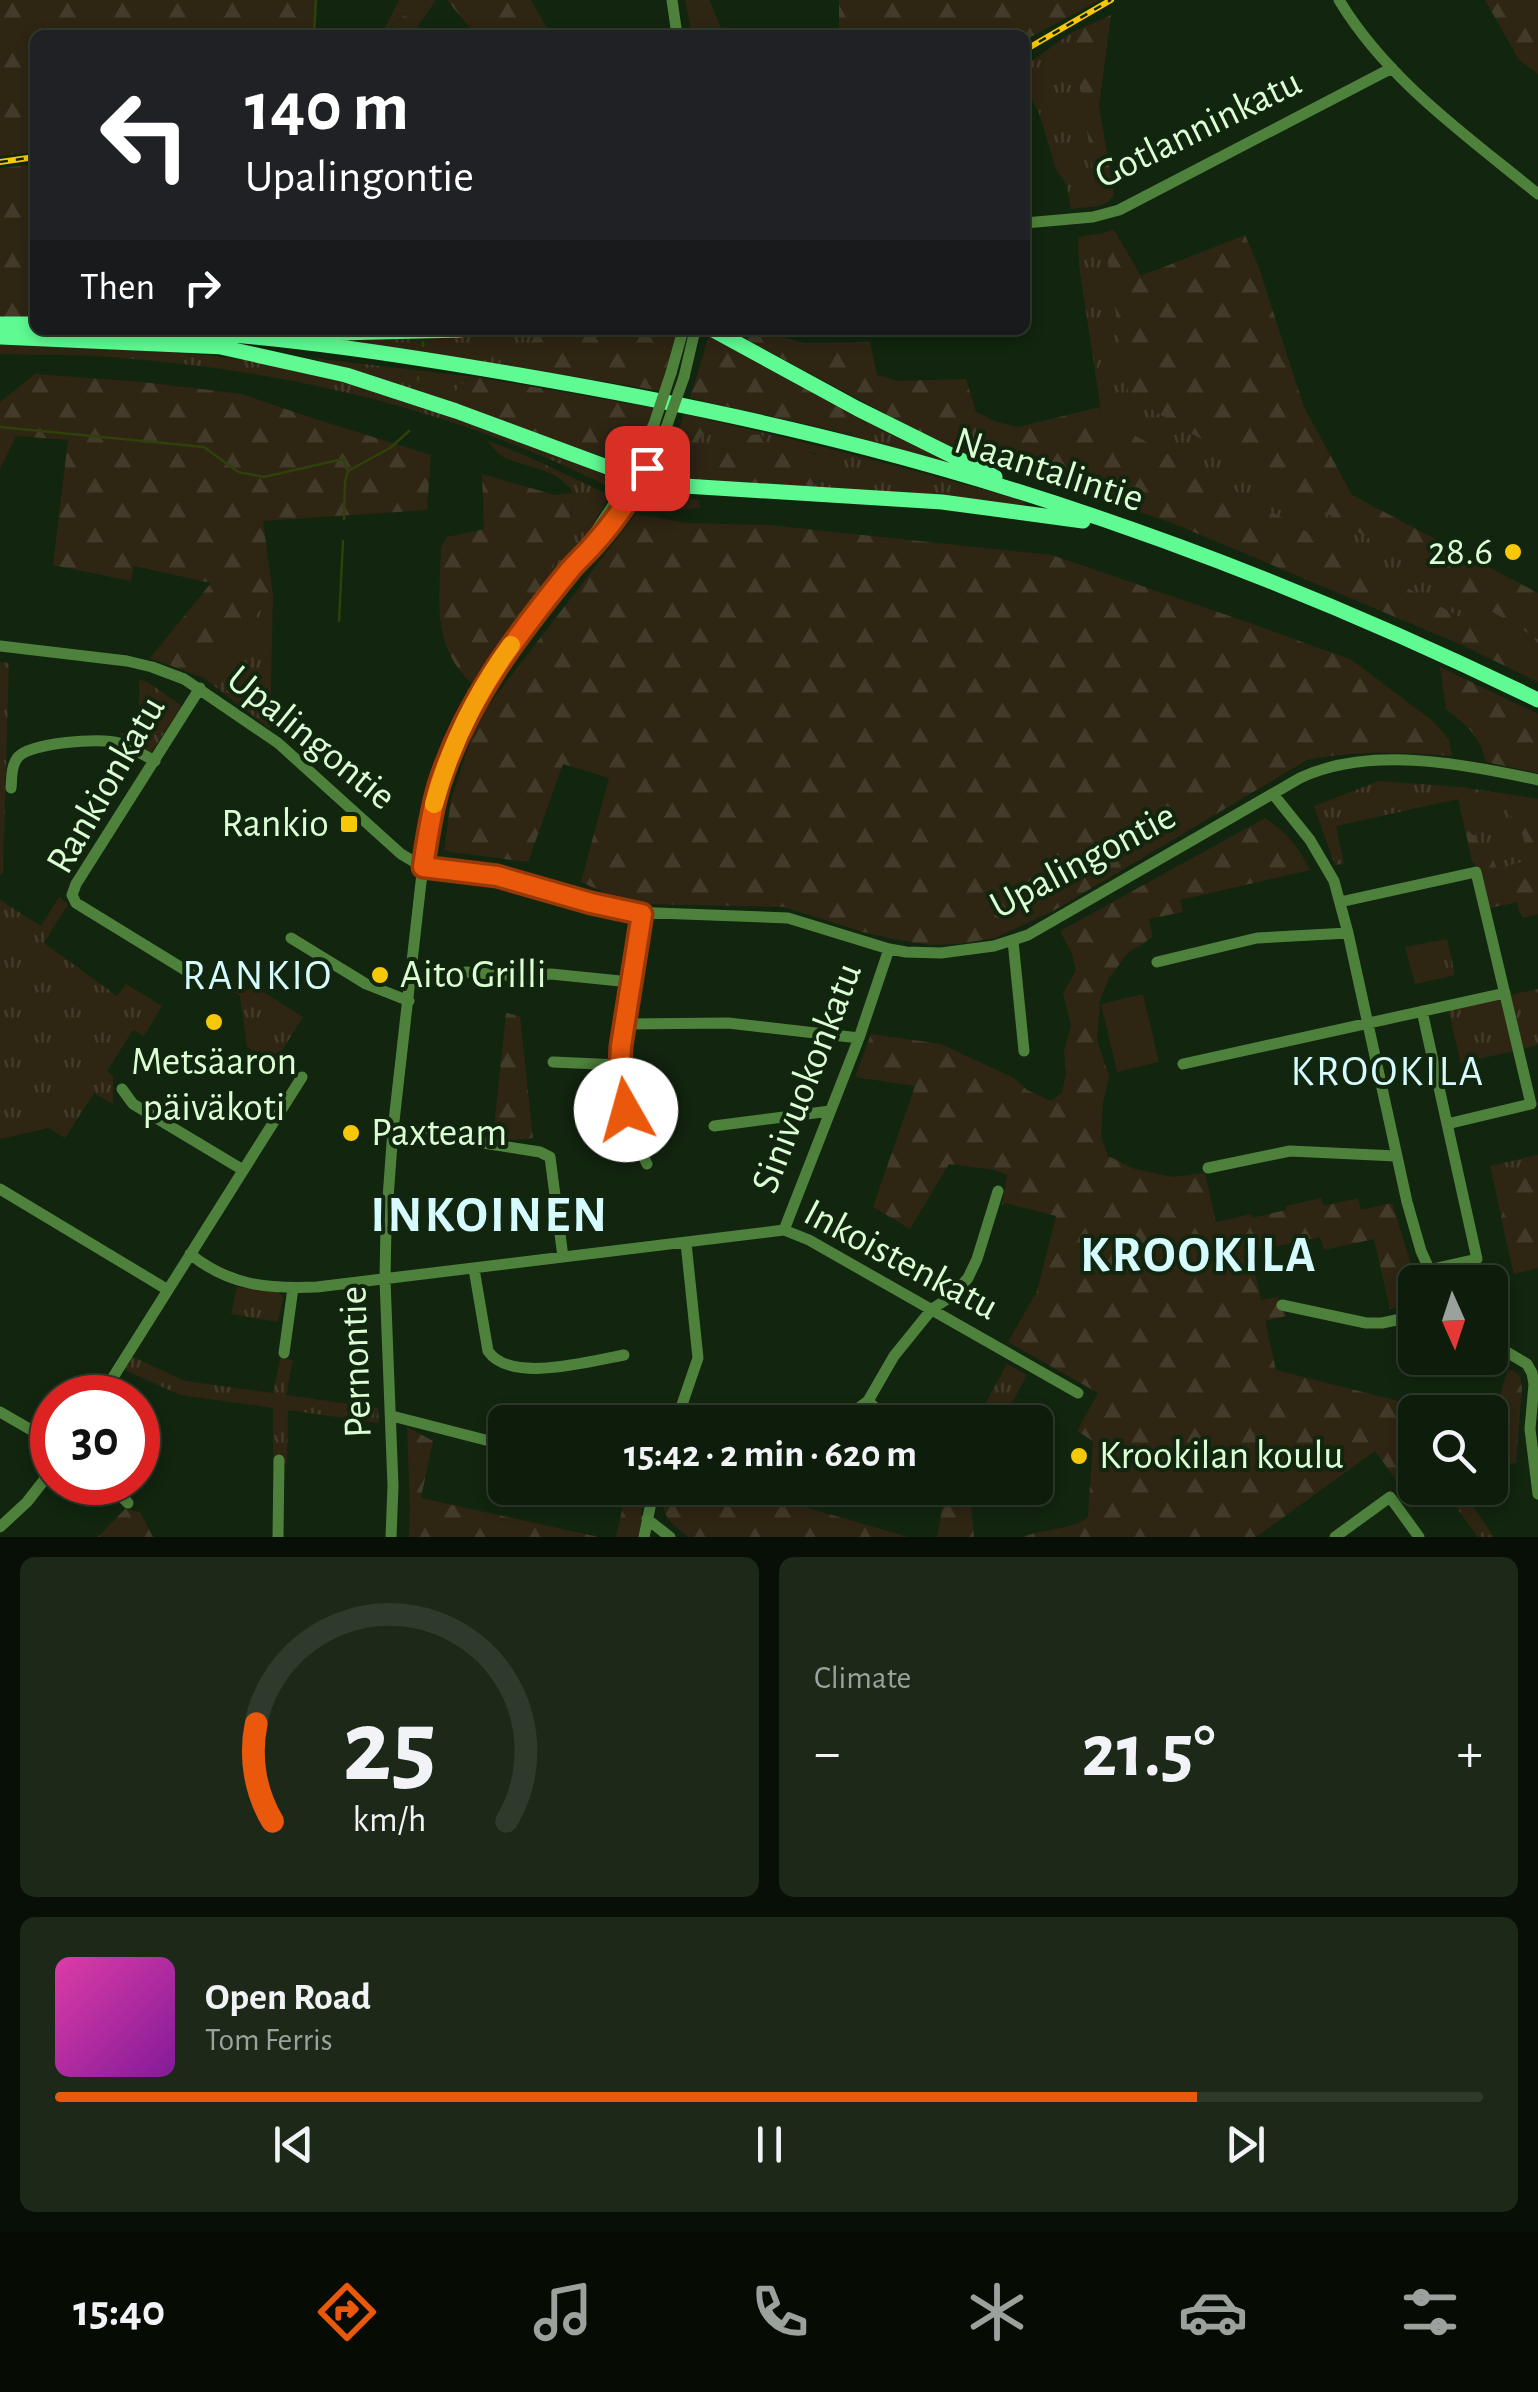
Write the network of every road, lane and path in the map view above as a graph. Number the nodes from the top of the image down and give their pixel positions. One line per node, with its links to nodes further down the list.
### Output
1 (672, 0): 3 (street)
2 (1339, 0): 4 (street)
3 (676, 30)
4 (1392, 68): 5 (street); 6 (street, Gotlanninkatu)
5 (1538, 194)
6 (1030, 223)
7 (0, 324): 8 (main road)
8 (30, 324)
9 (249, 335): 15 (main road, Naantalintie)
10 (682, 335): 16 (street, Pernontie)
11 (694, 335): 16 (street, Pernontie)
12 (722, 335): 18 (main road)
13 (0, 337): 14 (main road, Naantalintie)
14 (216, 346): 15 (main road, Naantalintie); 17 (main road)
15 (518, 374): 18 (main road, Naantalintie)
16 (678, 375): 17 (street, Pernontie, bridge)
17 (634, 477): 19 (main road); 27 (street, Pernontie)
18 (1030, 495): 19 (main road, Naantalintie)
19 (1122, 527): 22 (main road, Naantalintie)
20 (0, 646): 21 (street, Upalingontie)
21 (200, 688): 23 (street, Rankionkatu); 27 (street, Upalingontie)
22 (1538, 700)
23 (154, 762): 25 (street); 36 (street, Rankionkatu)
24 (1538, 780): 26 (street, Upalingontie)
25 (11, 788)
26 (1274, 794): 28 (street); 32 (street, Upalingontie)
27 (423, 867): 29 (street, Upalingontie); 39 (street, Pernontie)
28 (1340, 902): 30 (street); 38 (street)
29 (642, 914): 33 (street, Upalingontie); 37 (street)
30 (1348, 934): 34 (street); 42 (street)
31 (291, 938): 39 (street)
32 (1012, 941): 33 (street, Upalingontie); 44 (street)
33 (889, 949): 43 (street, Sinivuokonkatu)
34 (1157, 962)
35 (466, 972): 37 (street)
36 (190, 973)
37 (630, 982): 41 (street)
38 (1504, 993): 40 (street); 51 (street)
39 (409, 1001): 67 (street, Pernontie)
40 (1422, 1011): 42 (street); 51 (street)
41 (625, 1024): 43 (street); 47 (street)
42 (1366, 1024): 46 (street); 54 (street)
43 (859, 1038): 50 (street, Sinivuokonkatu)
44 (1024, 1051)
45 (553, 1062): 47 (street)
46 (1183, 1064)
47 (620, 1065): 55 (street)
48 (302, 1076): 57 (street)
49 (122, 1089): 57 (street)
50 (830, 1111): 52 (street); 60 (street, Sinivuokonkatu)
51 (1447, 1124): 65 (street)
52 (714, 1126)
53 (428, 1129): 63 (street)
54 (1396, 1156): 56 (street); 64 (street)
55 (647, 1164)
56 (1208, 1168)
57 (243, 1170): 62 (street)
58 (0, 1189): 69 (street)
59 (998, 1191): 71 (street)
60 (784, 1230): 61 (street, Inkoistenkatu); 71 (street, Inkoistenkatu)
61 (686, 1243): 63 (street, Inkoistenkatu); 79 (street)
62 (190, 1254): 68 (street, Inkoistenkatu); 69 (street)
63 (562, 1257): 66 (street, Inkoistenkatu)
64 (1427, 1265)
65 (1463, 1265)
66 (474, 1268): 67 (street, Inkoistenkatu); 75 (street)
67 (385, 1280): 68 (street, Inkoistenkatu); 83 (street, Pernontie)
68 (293, 1288): 74 (street)
69 (168, 1290): 76 (street)
70 (1282, 1305): 72 (street)
71 (932, 1310): 77 (street, Inkoistenkatu); 78 (street)
72 (1398, 1320)
73 (1508, 1353): 87 (street)
74 (284, 1354)
75 (624, 1355)
76 (114, 1375)
77 (1078, 1393)
78 (868, 1401): 80 (street); 81 (street)
79 (682, 1405)
80 (863, 1405)
81 (872, 1405)
82 (0, 1412): 84 (street)
83 (392, 1416): 85 (street); 93 (street, Pernontie)
84 (30, 1429)
85 (488, 1441)
86 (279, 1460): 92 (street)
87 (1538, 1494)
88 (30, 1498): 91 (street)
89 (650, 1505): 90 (street)
90 (647, 1519): 94 (street); 95 (street)
91 (0, 1527)
92 (278, 1537)
93 (391, 1537)
94 (644, 1537)
95 (670, 1537)
96 (1335, 1537): 97 (street)
97 (1419, 1537)

